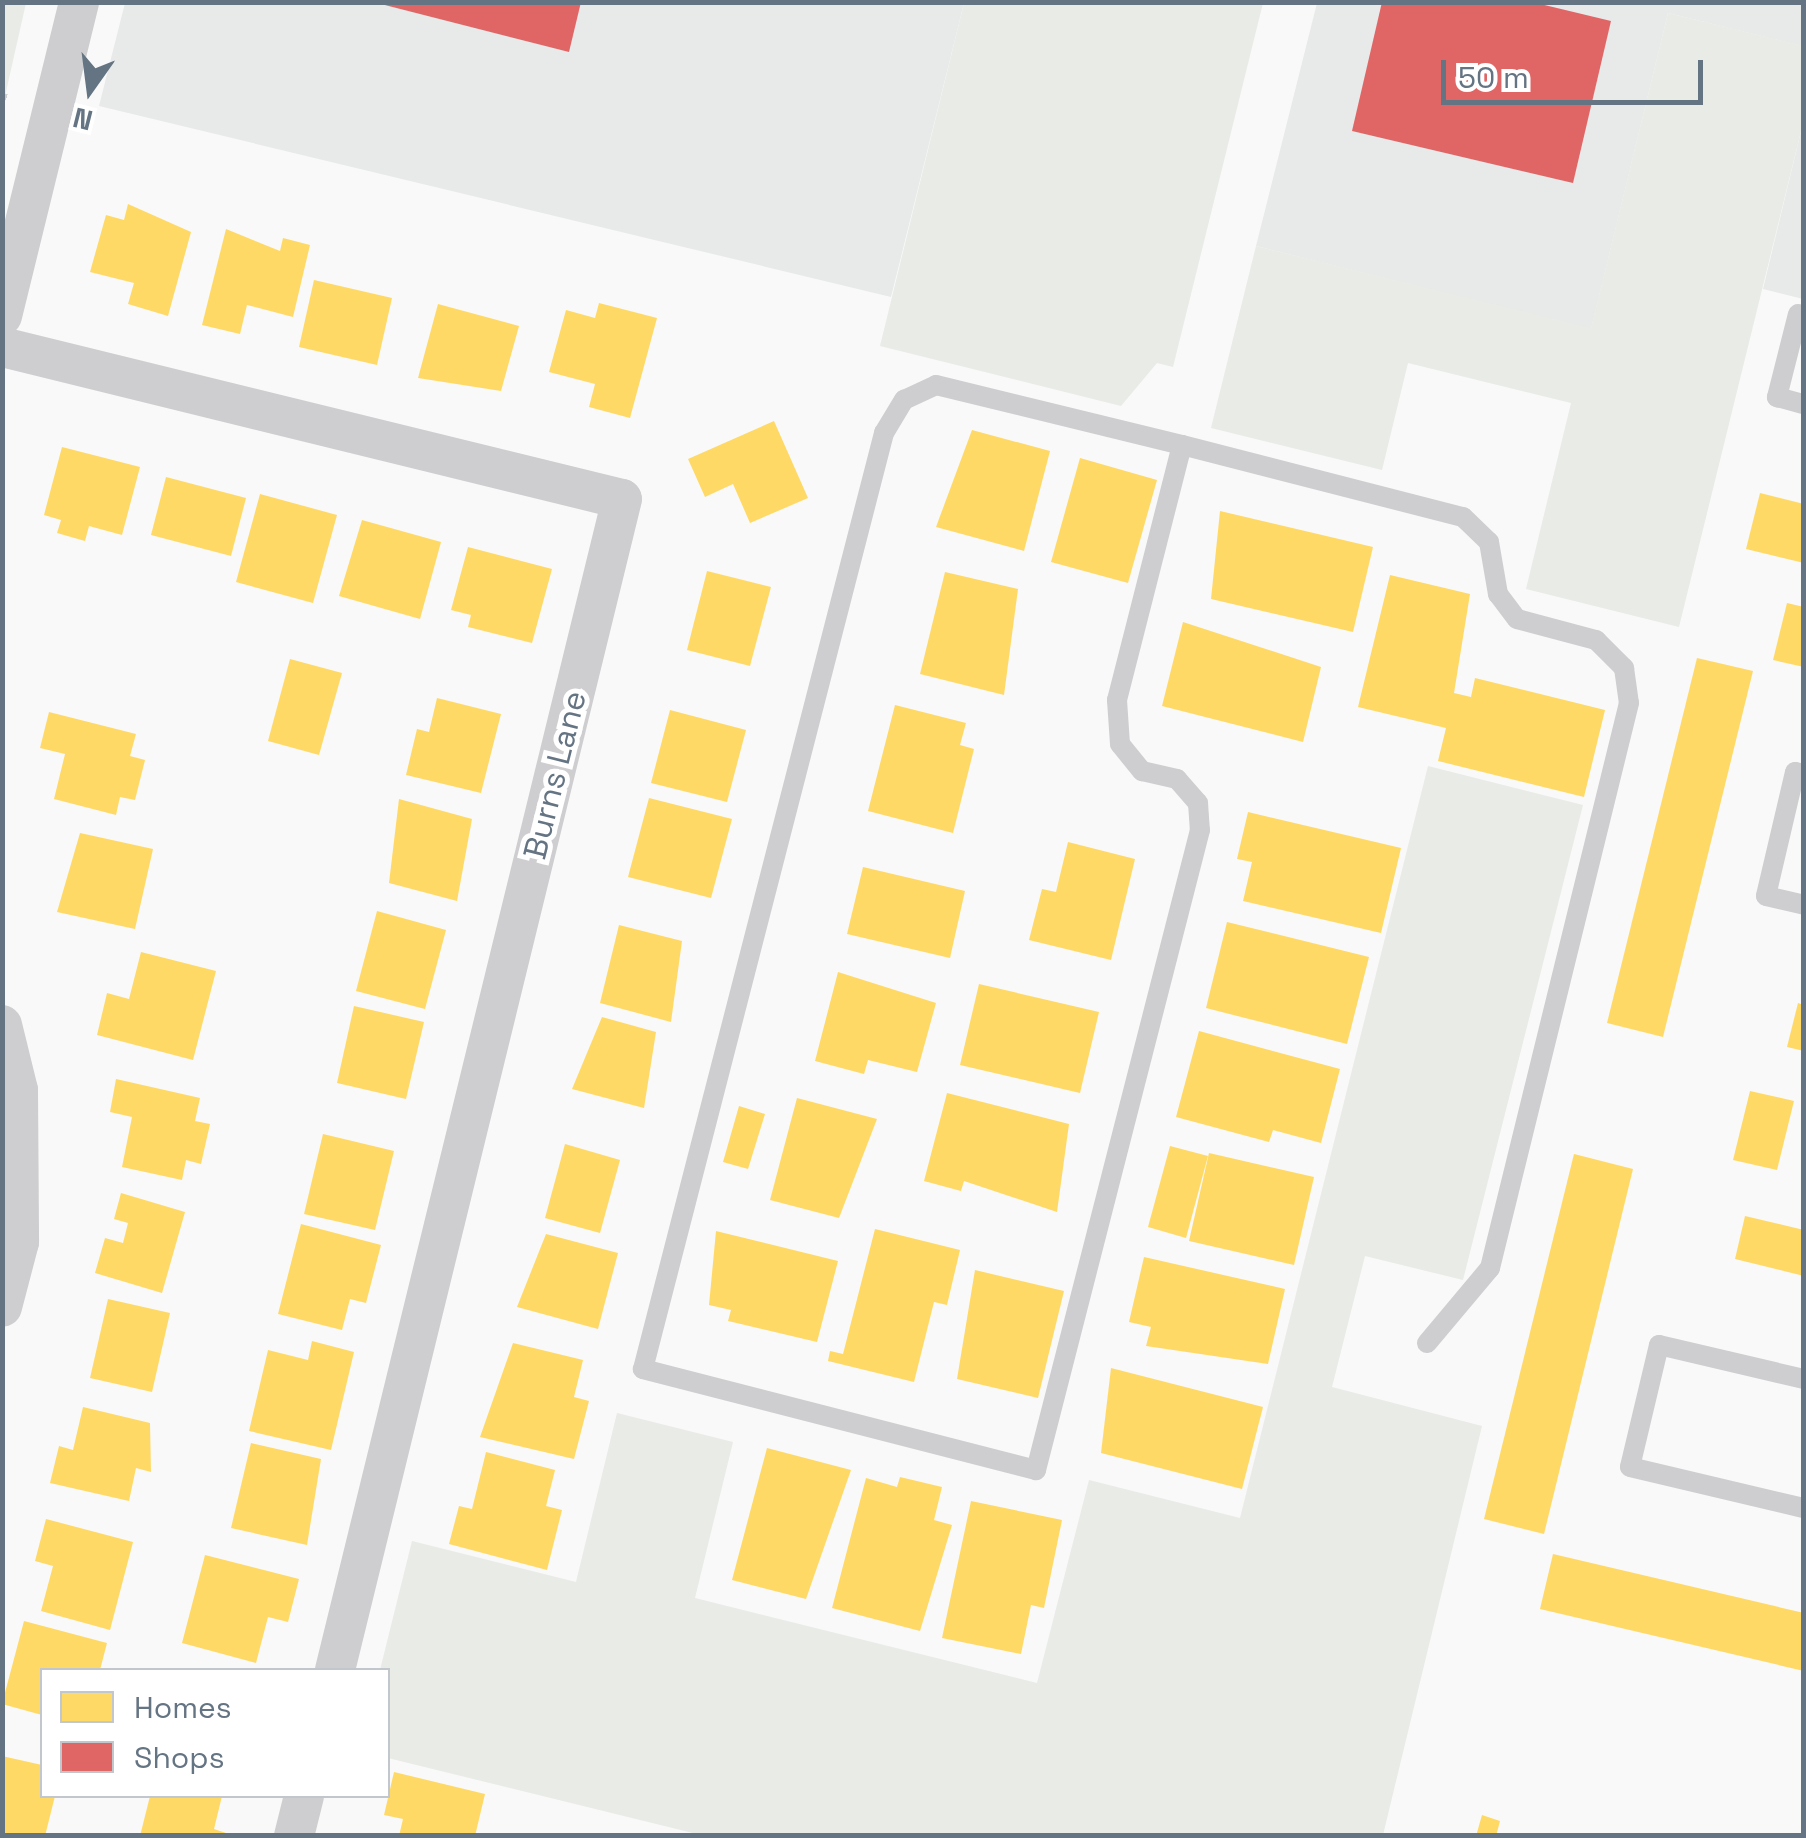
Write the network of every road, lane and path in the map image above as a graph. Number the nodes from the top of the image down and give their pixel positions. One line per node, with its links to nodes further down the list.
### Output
1 (80, 2): 3 (street)
2 (1798, 314): 5 (lane)
3 (2, 316)
4 (2, 347): 14 (street, Burns Lane)
5 (1804, 404)
6 (1182, 445): 6 (lane); 11 (lane)
7 (1804, 774): 8 (lane)
8 (1804, 905)
9 (2, 1026): 10 (street)
10 (2, 1307)
11 (1427, 1344)
12 (1804, 1379): 13 (lane)
13 (1804, 1508)
14 (335, 1668)
15 (304, 1798): 16 (street)
16 (294, 1836)

